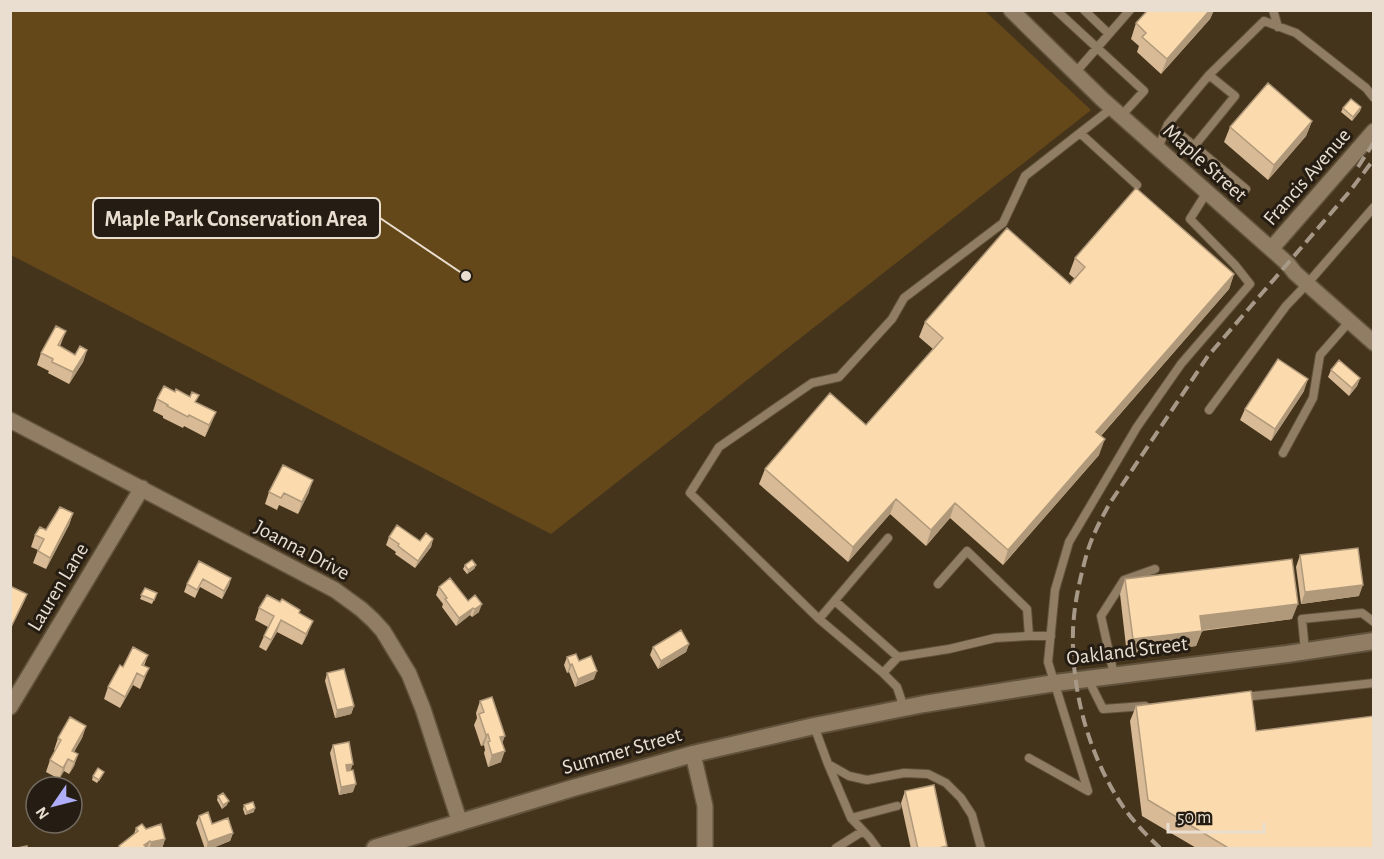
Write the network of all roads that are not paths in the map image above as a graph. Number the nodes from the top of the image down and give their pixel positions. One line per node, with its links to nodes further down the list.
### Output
1 (1011, 10): 9 (street, Maple Street)
2 (1056, 10): 8 (lane)
3 (1084, 10): 7 (lane)
4 (1130, 10): 7 (lane)
5 (1273, 10): 6 (lane)
6 (1278, 27): 10 (lane); 11 (lane)
7 (1109, 34): 8 (lane)
8 (1097, 47): 9 (lane); 12 (lane)
9 (1075, 74): 12 (street, Maple Street)
10 (1209, 75): 13 (lane); 16 (lane)
11 (1374, 98)
12 (1116, 112): 15 (lane); 17 (street, Maple Street)
13 (1168, 124): 16 (lane); 17 (lane)
14 (1374, 131): 22 (street, Francis Avenue)
15 (1080, 133): 18 (lane); 34 (lane)
16 (1195, 145): 19 (lane)
17 (1158, 148): 20 (street, Maple Street)
18 (1137, 185)
19 (1246, 189)
20 (1207, 192): 22 (street, Maple Street); 37 (lane)
21 (1374, 207): 23 (lane)
22 (1271, 249): 23 (street, Maple Street)
23 (1307, 284): 24 (street, Maple Street); 26 (lane)
24 (1349, 322): 25 (street, Maple Street); 28 (lane)
25 (1374, 343)
26 (1209, 411)
27 (10, 420): 29 (street, Joanna Drive)
28 (1283, 453)
29 (142, 488): 48 (street, Lauren Lane); 57 (street, Joanna Drive)
30 (888, 538): 33 (lane)
31 (1155, 569): 42 (lane)
32 (938, 584): 36 (lane)
33 (834, 601): 34 (lane); 40 (lane)
34 (819, 619): 41 (lane)
35 (1373, 621): 38 (lane); 39 (lane)
36 (1029, 636): 37 (lane); 40 (lane)
37 (1051, 636): 44 (lane)
38 (1373, 641): 39 (main road, Oakland Street)
39 (1305, 651): 42 (main road, Oakland Street)
40 (898, 657): 41 (lane)
41 (883, 672): 49 (lane)
42 (1114, 676): 43 (main road, Oakland Street)
43 (1088, 679): 44 (main road, Oakland Street); 47 (lane)
44 (1055, 683): 49 (main road, Oakland Street); 53 (lane)
45 (1374, 684): 46 (lane)
46 (1237, 698)
47 (1159, 704)
48 (10, 707)
49 (904, 708): 50 (main road, Oakland Street)
50 (886, 711): 51 (main road, Summer Street)
51 (814, 726): 52 (main road, Summer Street); 54 (lane)
52 (693, 754): 57 (main road, Summer Street); 60 (street)
53 (1029, 758)
54 (828, 764): 56 (lane); 63 (lane)
55 (897, 806): 56 (lane)
56 (851, 818): 58 (lane)
57 (460, 823): 59 (main road, Summer Street)
58 (863, 831): 61 (lane); 62 (lane)
59 (375, 849)
60 (705, 849)
61 (836, 849)
62 (877, 849)
63 (981, 849)

